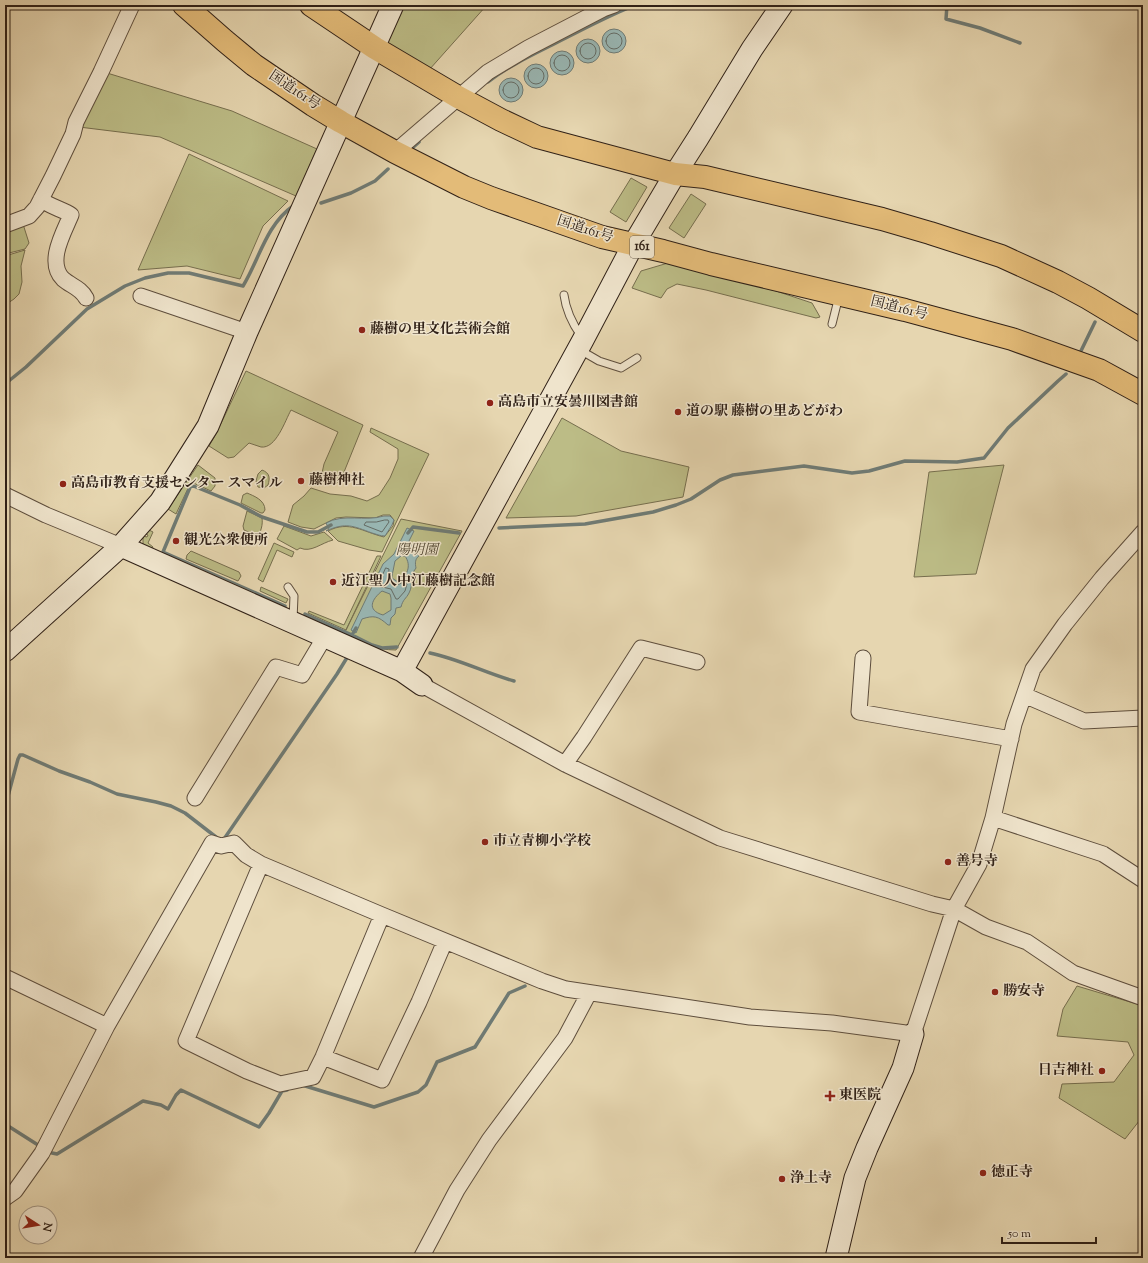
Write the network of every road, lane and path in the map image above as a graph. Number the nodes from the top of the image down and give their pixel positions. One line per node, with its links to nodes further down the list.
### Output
1 (132, 5): 12 (street)
2 (184, 5): 9 (highway, 国道161号 / 161)
3 (311, 5): 7 (highway)
4 (393, 5): 7 (street)
5 (614, 5): 8 (street)
6 (782, 5): 11 (street)
7 (375, 48): 8 (highway); 9 (street)
8 (458, 97): 10 (street); 11 (highway)
9 (342, 122): 10 (highway, 国道161号 / 161); 21 (street)
10 (395, 152): 14 (highway, 国道161号 / 161)
11 (675, 174): 14 (street); 20 (highway)
12 (42, 199): 13 (street); 18 (street)
13 (5, 225)
14 (633, 245): 15 (highway, 国道161号 / 161); 22 (street)
15 (839, 294): 19 (lane); 24 (highway, 国道161号 / 161)
16 (564, 295): 22 (lane)
17 (141, 296): 21 (street)
18 (86, 298)
19 (832, 324)
20 (1143, 331)
21 (247, 332): 27 (street)
22 (581, 345): 23 (lane); 34 (street)
23 (637, 358)
24 (1143, 394)
25 (5, 495): 27 (street)
26 (1143, 532): 36 (street)
27 (120, 546): 29 (street); 31 (street)
28 (288, 587): 29 (lane)
29 (293, 624): 30 (street)
30 (324, 638): 34 (street); 40 (street)
31 (5, 651)
32 (863, 658): 38 (street)
33 (697, 662): 39 (street)
34 (402, 672): 35 (street)
35 (422, 685): 39 (street)
36 (1024, 695): 37 (street); 38 (street)
37 (1143, 718)
38 (1011, 739): 41 (street)
39 (565, 764): 44 (street)
40 (195, 798)
41 (993, 818): 43 (street); 44 (street)
42 (261, 864): 45 (street); 50 (street); 52 (street)
43 (1143, 880)
44 (954, 909): 49 (street); 51 (street)
45 (382, 915): 46 (street); 52 (street)
46 (445, 941): 48 (street); 52 (street)
47 (5, 977): 50 (street)
48 (590, 993): 51 (street); 54 (street)
49 (1143, 998)
50 (107, 1026): 53 (street)
51 (913, 1034): 55 (street)
52 (324, 1057)
53 (5, 1198)
54 (421, 1258)
55 (836, 1258)

